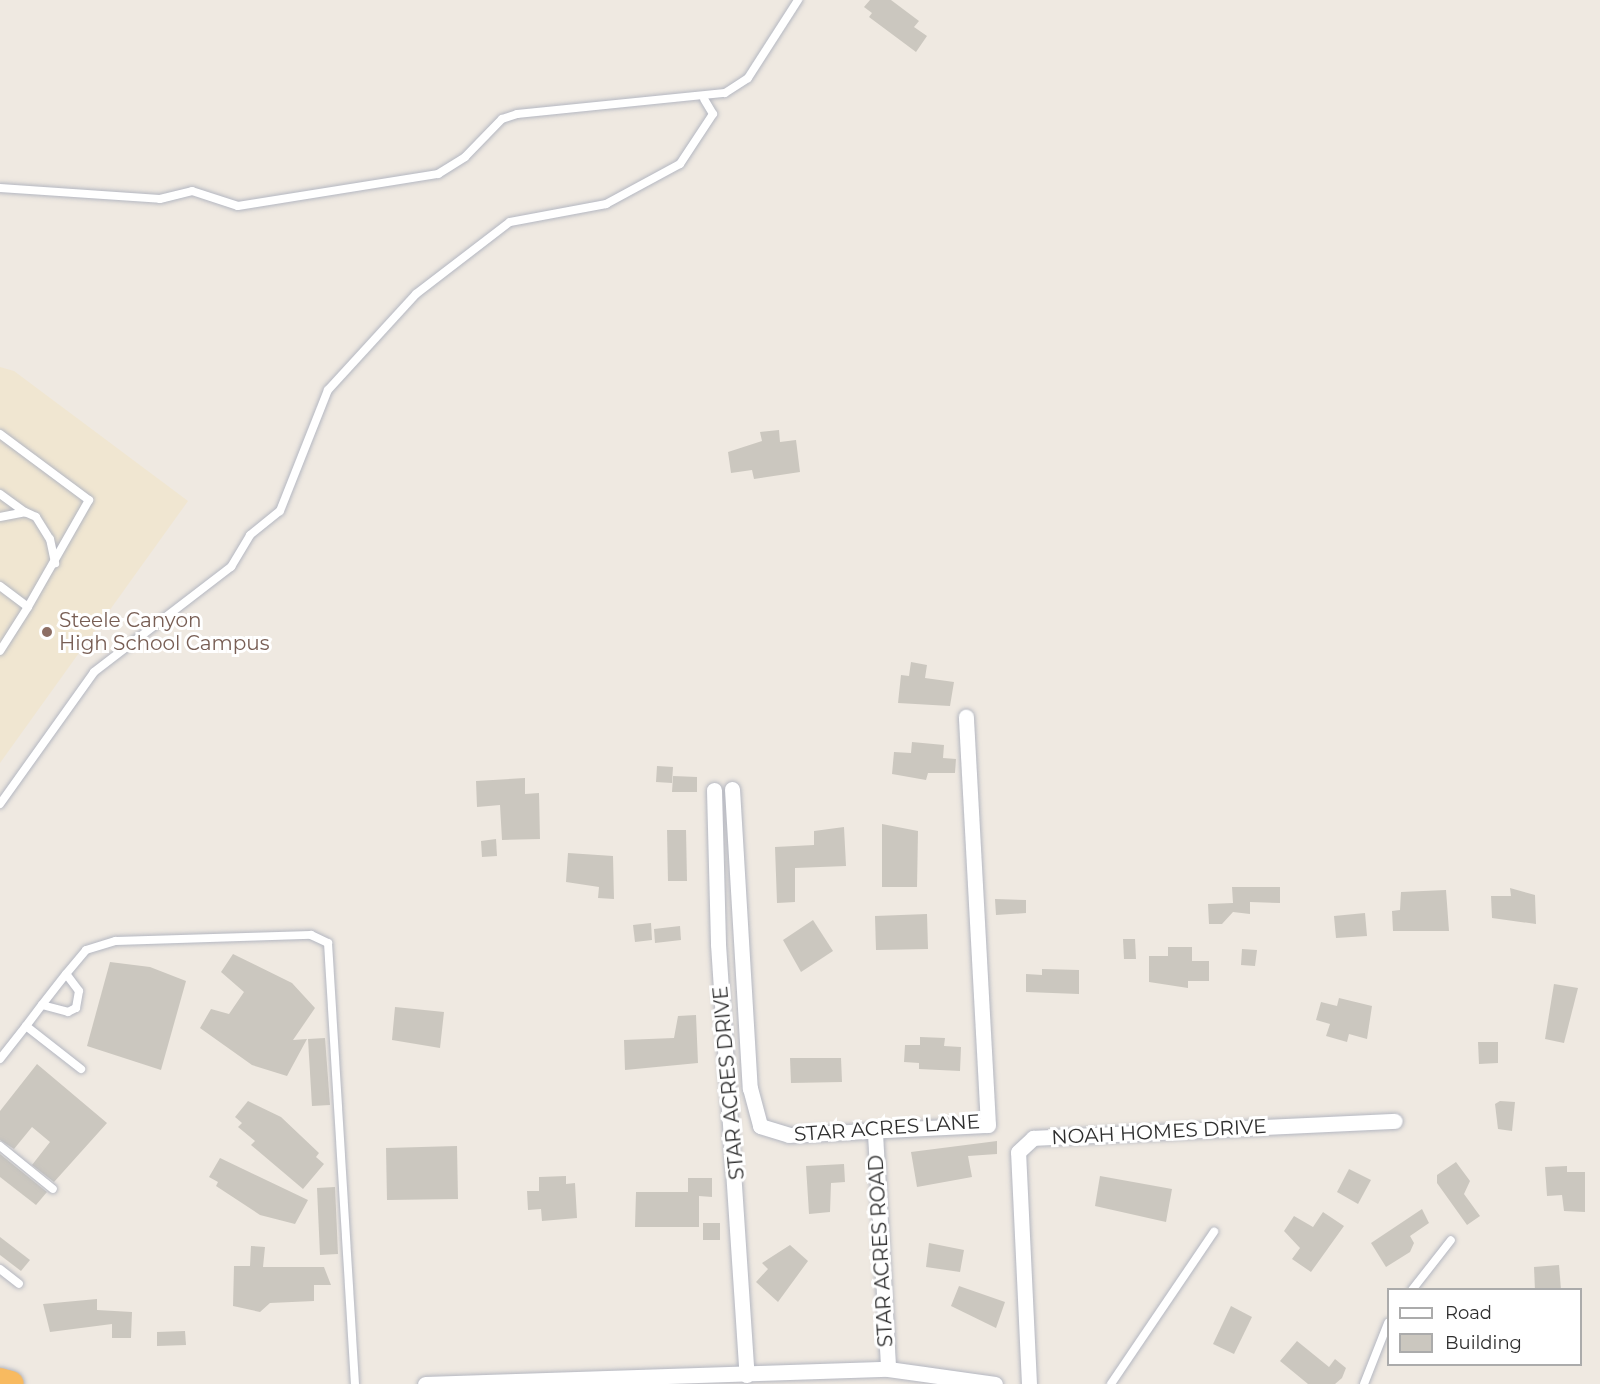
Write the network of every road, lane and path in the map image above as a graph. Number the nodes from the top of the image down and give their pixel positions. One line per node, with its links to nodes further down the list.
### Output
1 (798, 0): 2 (lane)
2 (704, 99): 3 (lane); 15 (lane)
3 (0, 188)
4 (0, 434): 8 (lane)
5 (0, 494): 6 (lane)
6 (25, 512): 7 (lane); 8 (lane)
7 (0, 517)
8 (55, 563): 10 (lane)
9 (0, 586): 10 (lane)
10 (28, 607): 11 (lane)
11 (1, 645)
12 (966, 717): 22 (street, STAR ACRES LANE)
13 (732, 789): 22 (street, STAR ACRES LANE)
14 (714, 790): 32 (street, STAR ACRES DRIVE)
15 (0, 804)
16 (66, 974): 17 (lane); 17 (lane); 33 (lane)
17 (42, 1005): 18 (lane)
18 (26, 1026): 19 (lane); 20 (lane)
19 (0, 1059)
20 (81, 1069)
21 (1395, 1121): 36 (street, NOAH HOMES DRIVE)
22 (875, 1133): 31 (street, STAR ACRES ROAD)
23 (0, 1146): 24 (lane)
24 (53, 1189)
25 (1214, 1232): 37 (lane)
26 (1451, 1240): 29 (lane)
27 (0, 1269): 28 (lane)
28 (19, 1284)
29 (1414, 1288)
30 (1387, 1328): 38 (lane)
31 (888, 1369): 32 (street); 35 (street)
32 (747, 1375): 34 (street)
33 (354, 1384)
34 (424, 1384)
35 (994, 1384)
36 (1029, 1384)
37 (1111, 1384)
38 (1364, 1384)

